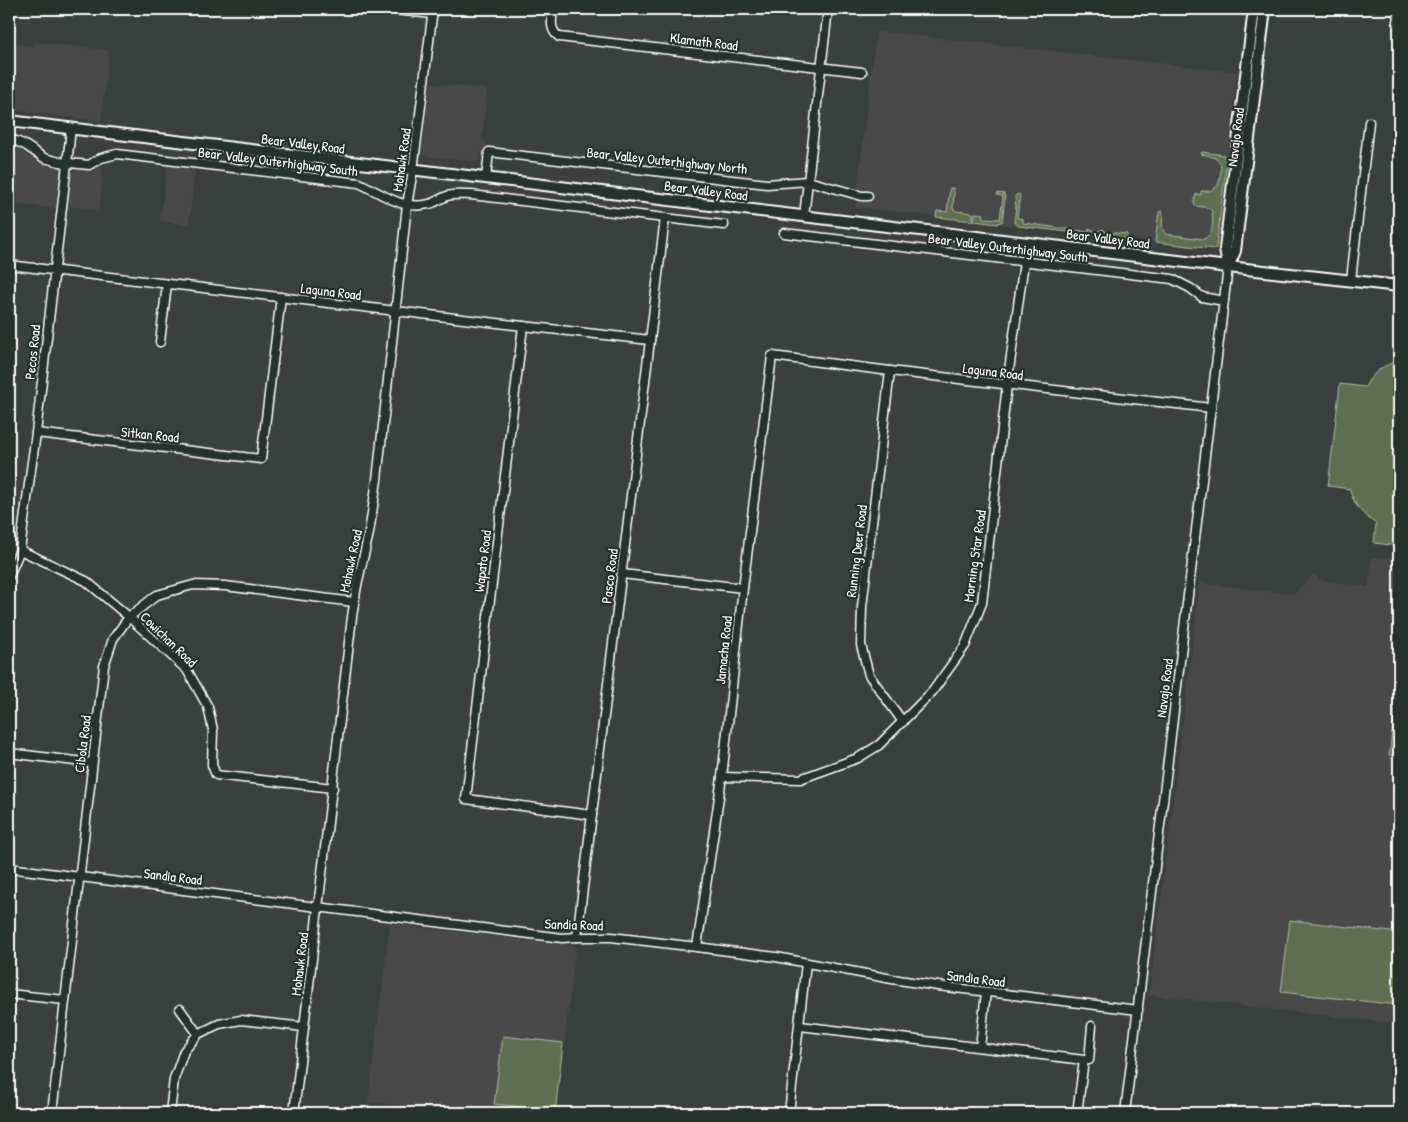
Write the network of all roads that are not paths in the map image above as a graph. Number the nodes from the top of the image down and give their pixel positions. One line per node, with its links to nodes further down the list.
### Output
1 (387, 9): 6 (street)
2 (553, 9): 7 (street, Klamath Road)
3 (828, 9): 7 (street)
4 (1254, 9): 25 (main road, Navajo Road)
5 (1265, 9): 25 (main road, Navajo Road)
6 (432, 12): 14 (street, Mohawk Road)
7 (821, 67): 8 (street, Klamath Road); 16 (street)
8 (862, 72)
9 (9, 121): 11 (main road, Bear Valley Road)
10 (1369, 122): 27 (street)
11 (72, 129): 13 (street, Pecos Road); 14 (main road, Bear Valley Road)
12 (9, 140): 13 (street, Bear Valley Outerhighway South)
13 (68, 163): 18 (street, Bear Valley Outerhighway South); 26 (street, Pecos Road)
14 (413, 170): 15 (main road, Bear Valley Road); 18 (street, Mohawk Road)
15 (486, 178): 16 (street, Bear Valley Outerhighway North); 19 (main road, Bear Valley Road)
16 (808, 181): 17 (street, Bear Valley Outerhighway North); 19 (street)
17 (868, 196)
18 (407, 205): 20 (street, Bear Valley Outerhighway South); 32 (street, Mohawk Road)
19 (804, 216): 25 (main road, Bear Valley Road)
20 (665, 218): 21 (street, Bear Valley Outerhighway South); 34 (street, Pasco Road)
21 (724, 225)
22 (784, 233): 23 (street, Bear Valley Outerhighway South)
23 (1024, 262): 31 (street, Bear Valley Outerhighway South); 38 (street, Morning Star Road)
24 (9, 265): 26 (street, Laguna Road)
25 (1228, 266): 27 (main road, Bear Valley Road); 31 (street, Navajo Road)
26 (54, 270): 28 (street, Laguna Road); 40 (street, Pecos Road)
27 (1351, 280): 29 (main road, Bear Valley Road)
28 (167, 284): 30 (street, Laguna Road); 35 (street)
29 (1399, 286)
30 (281, 298): 32 (street, Laguna Road); 40 (street, Sitkan Road)
31 (1224, 301): 39 (street, Navajo Road)
32 (395, 311): 33 (street, Laguna Road); 45 (street, Mohawk Road)
33 (523, 326): 34 (street, Laguna Road); 52 (street, Wapato Road)
34 (650, 340): 42 (street, Pasco Road)
35 (160, 342)
36 (772, 356): 37 (street, Laguna Road); 44 (street, Jamacha Road)
37 (890, 371): 38 (street, Laguna Road); 47 (street, Running Deer Road)
38 (1007, 385): 39 (street, Laguna Road); 47 (street, Morning Star Road)
39 (1211, 408): 63 (street, Navajo Road)
40 (36, 433): 41 (street, Pecos Road)
41 (20, 550): 43 (street, Pecos Road); 46 (street, Cowichan Road)
42 (622, 574): 44 (street); 52 (street, Pasco Road)
43 (9, 576)
44 (743, 588): 50 (street, Jamacha Road)
45 (354, 602): 46 (street, Cibola Road); 51 (street, Mohawk Road)
46 (128, 617): 49 (street, Cibola Road); 51 (street, Cowichan Road)
47 (903, 722): 50 (street, Morning Star Road)
48 (9, 753): 49 (street)
49 (92, 763): 54 (street, Cibola Road)
50 (722, 776): 57 (street, Jamacha Road)
51 (333, 788): 55 (street, Mohawk Road)
52 (592, 815): 56 (street, Pasco Road)
53 (9, 868): 54 (street, Sandia Road)
54 (79, 877): 55 (street, Sandia Road); 61 (street, Cibola Road)
55 (318, 906): 56 (street, Sandia Road); 66 (street, Mohawk Road)
56 (577, 937): 57 (street, Sandia Road)
57 (697, 947): 58 (street, Sandia Road)
58 (806, 962): 59 (street, Sandia Road); 64 (street)
59 (986, 992): 63 (street, Sandia Road); 68 (street)
60 (9, 994): 61 (street)
61 (65, 1000): 70 (street, Cibola Road)
62 (180, 1009): 67 (street)
63 (1138, 1010): 75 (street, Navajo Road)
64 (800, 1026): 68 (street); 73 (street)
65 (1092, 1026): 69 (street)
66 (304, 1027): 67 (street); 72 (street, Mohawk Road)
67 (198, 1034): 71 (street)
68 (980, 1047): 69 (street)
69 (1084, 1060): 74 (street)
70 (52, 1113)
71 (170, 1113)
72 (294, 1113)
73 (790, 1113)
74 (1077, 1113)
75 (1125, 1113)

